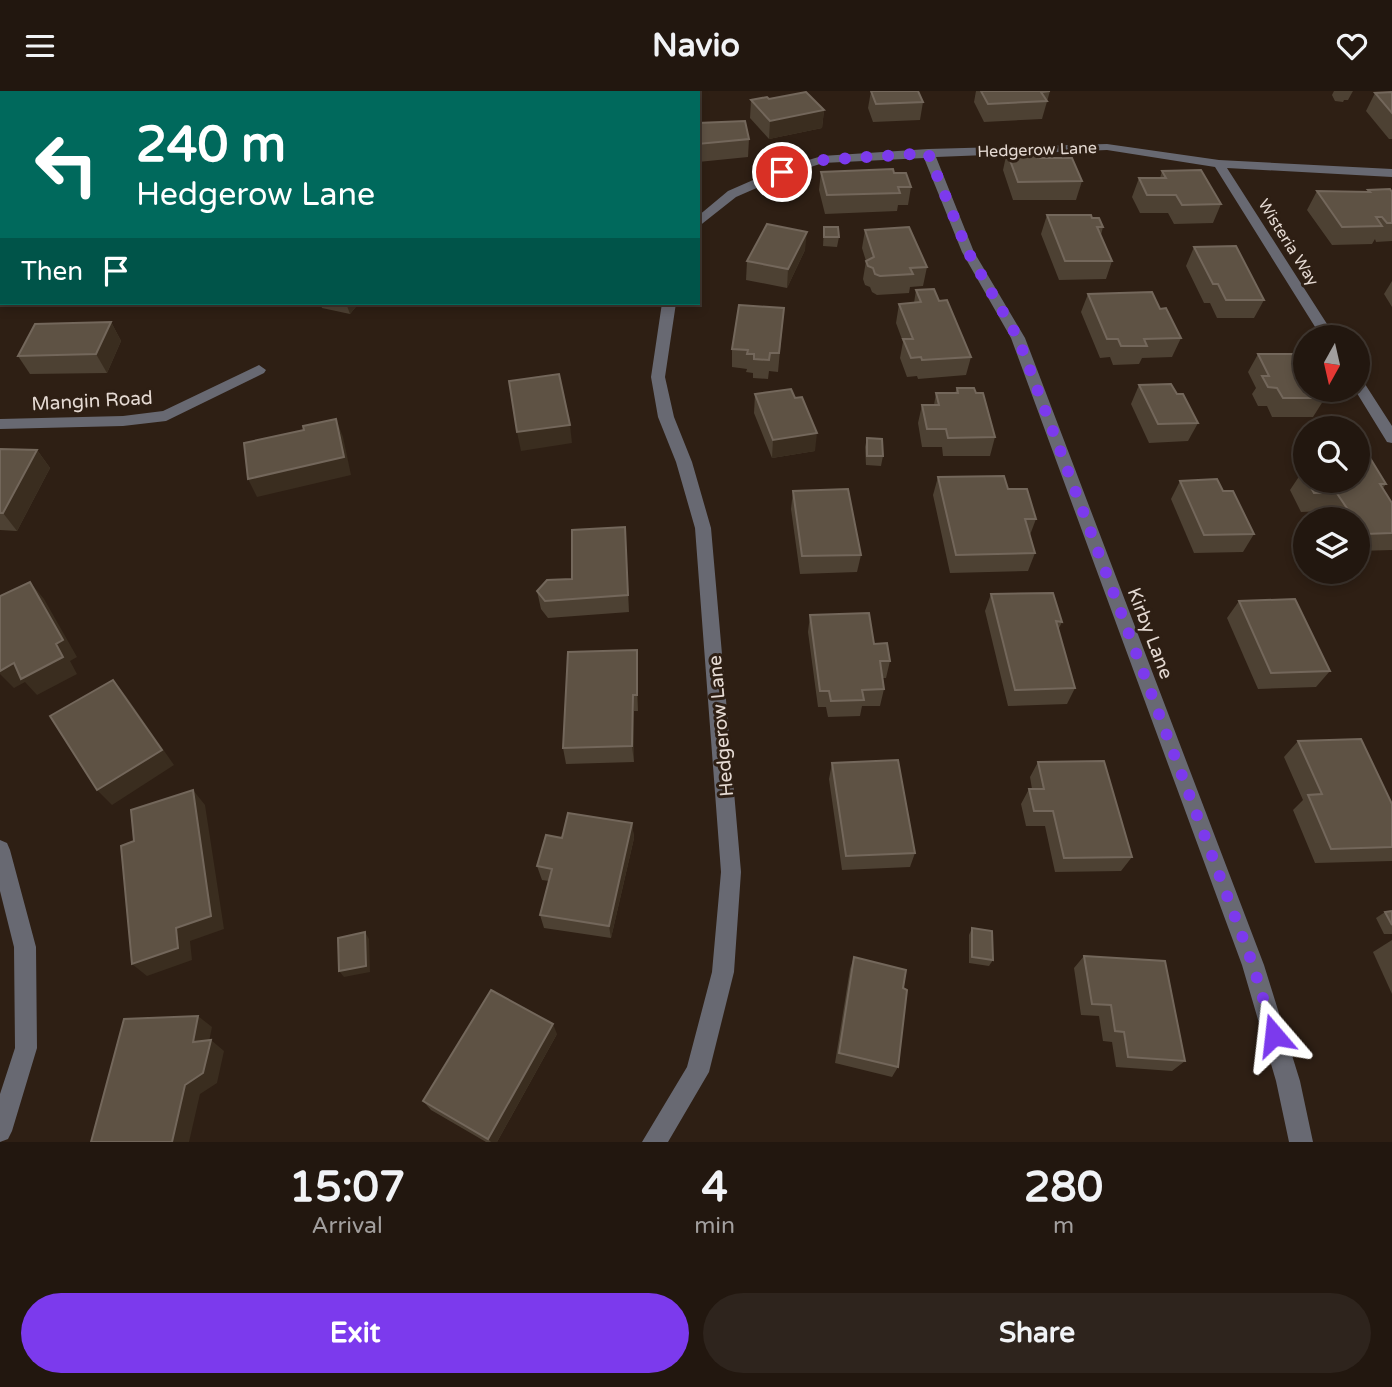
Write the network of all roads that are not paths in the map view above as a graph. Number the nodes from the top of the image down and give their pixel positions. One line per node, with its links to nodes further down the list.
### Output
1 (928, 153): 2 (street, Hedgerow Lane); 4 (street, Hedgerow Lane); 14 (street, Kirby Lane)
2 (1219, 164): 3 (street, Hedgerow Lane); 6 (street, Wisteria Way)
3 (1392, 173)
4 (700, 221)
5 (669, 305): 13 (street, Hedgerow Lane)
6 (1321, 325)
7 (259, 370): 9 (street, Mangin Road)
8 (1370, 403): 10 (street)
9 (0, 423)
10 (1392, 438)
11 (0, 850): 12 (street)
12 (0, 1131)
13 (654, 1142)
14 (1301, 1142)

